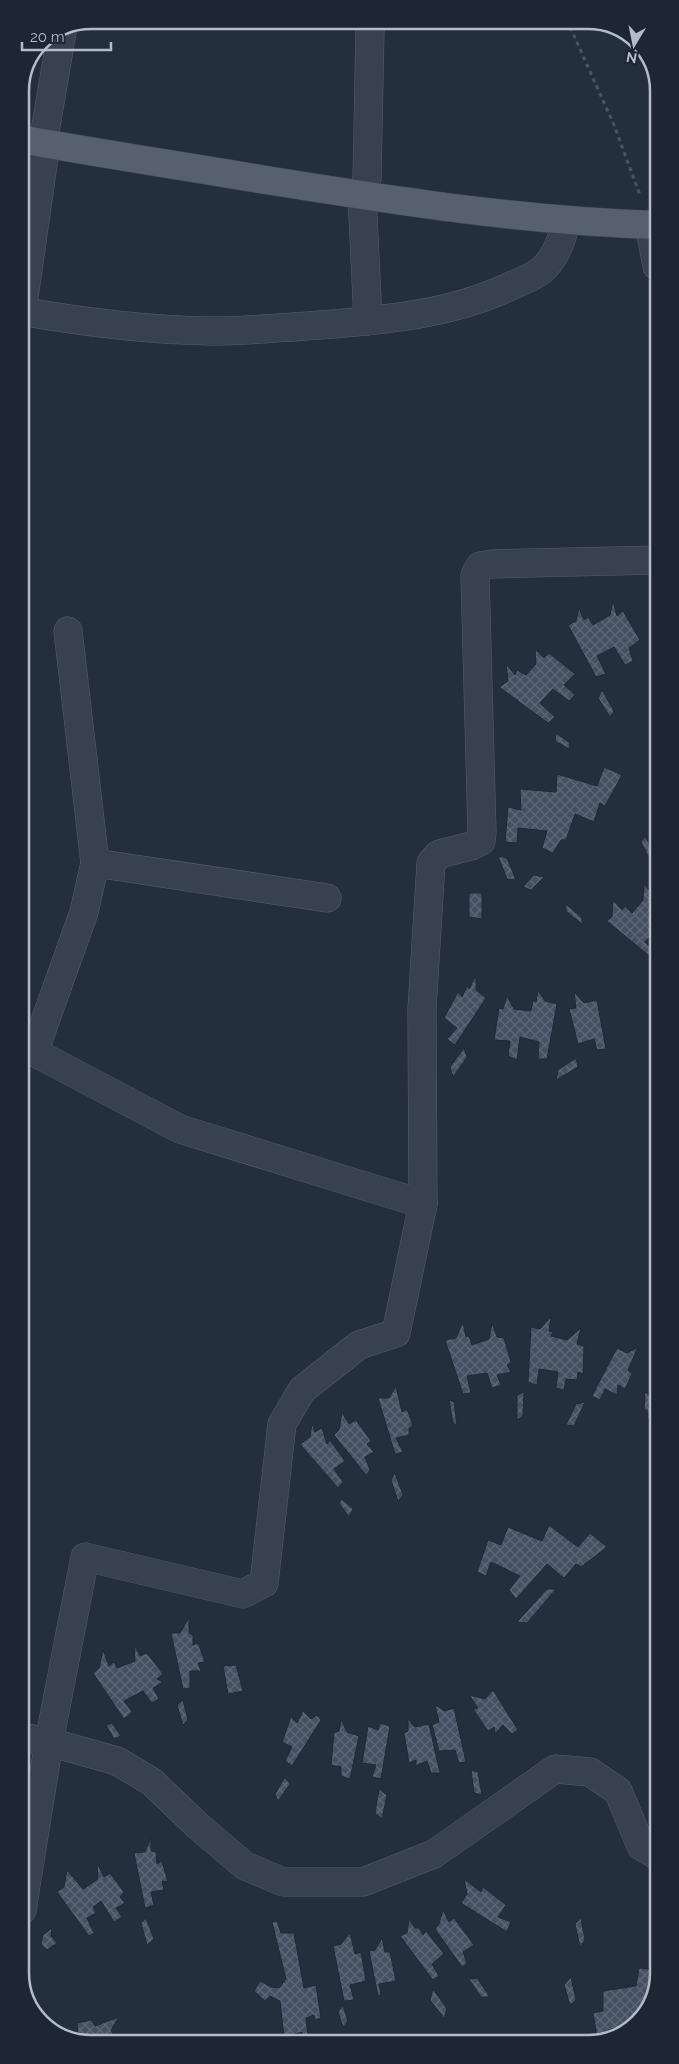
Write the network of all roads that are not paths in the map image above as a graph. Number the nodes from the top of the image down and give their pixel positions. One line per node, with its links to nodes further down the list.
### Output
1 (370, 29): 4 (street)
2 (61, 36): 3 (street)
3 (32, 141): 4 (main road); 7 (street)
4 (362, 195): 6 (main road); 9 (street)
5 (649, 216): 6 (main road)
6 (566, 221): 9 (street)
7 (29, 258)
8 (29, 312): 9 (street)
9 (368, 321)
10 (650, 560): 16 (street)
11 (68, 631): 12 (street)
12 (95, 863): 13 (street); 14 (street)
13 (327, 898)
14 (29, 1050)
15 (29, 1053): 16 (street)
16 (423, 1204): 18 (street)
17 (29, 1738): 18 (street)
18 (49, 1742): 19 (street); 20 (street)
19 (650, 1852)
20 (29, 1866)

